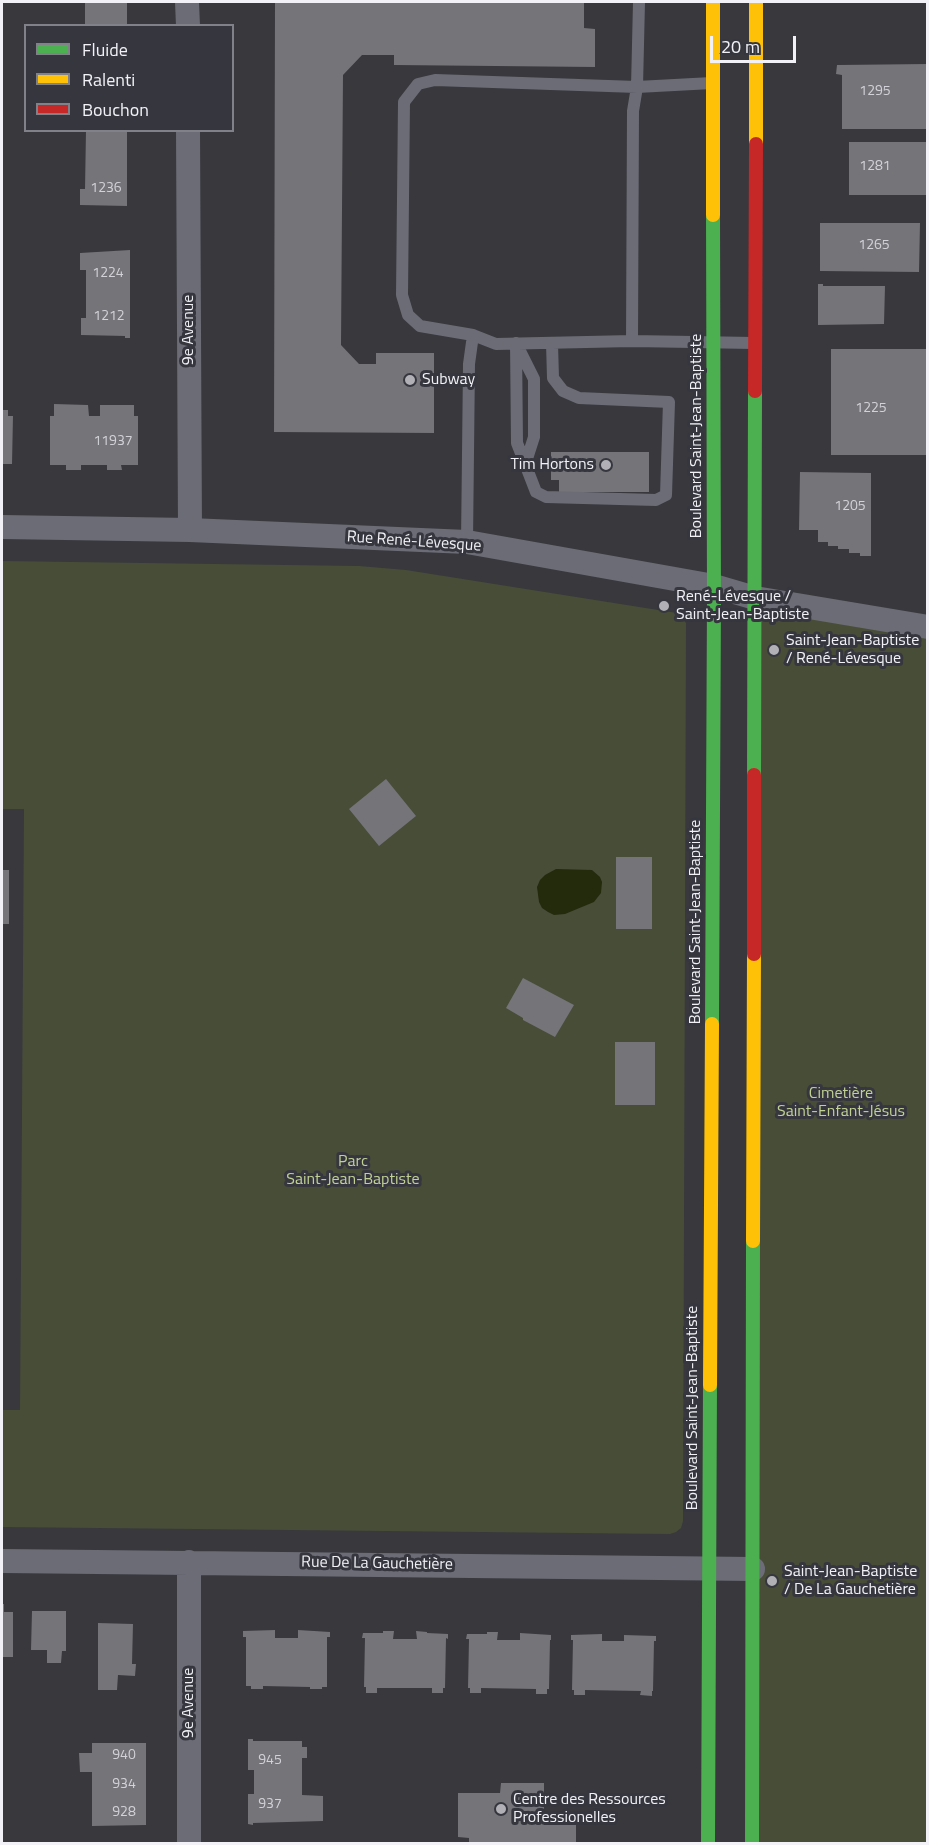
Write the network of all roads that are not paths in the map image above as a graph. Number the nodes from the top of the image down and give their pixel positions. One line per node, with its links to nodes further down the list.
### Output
1 (187, 2): 5 (street)
2 (639, 2): 7 (lane)
3 (713, 2): 6 (main road, Boulevard Saint-Jean-Baptiste)
4 (756, 2): 13 (main road)
5 (188, 24)
6 (718, 82): 7 (lane); 12 (main road, Boulevard Saint-Jean-Baptiste)
7 (637, 87): 9 (lane); 10 (lane)
8 (188, 132): 17 (street, 9e Avenue)
9 (474, 335): 14 (lane); 18 (lane)
10 (632, 341): 11 (lane); 12 (lane)
11 (552, 343): 14 (lane); 15 (lane)
12 (714, 343): 13 (lane); 19 (main road, Boulevard Saint-Jean-Baptiste)
13 (756, 343): 20 (main road)
14 (516, 344): 15 (lane); 15 (lane)
15 (525, 465)
16 (2, 527): 17 (street, Rue René-Lévesque)
17 (190, 530): 18 (street, Rue René-Lévesque)
18 (467, 542): 19 (street, Rue René-Lévesque)
19 (714, 586): 20 (street, Rue René-Lévesque); 24 (main road, Boulevard Saint-Jean-Baptiste)
20 (755, 598): 21 (street, Rue René-Lévesque); 25 (main road)
21 (927, 627)
22 (2, 1561): 23 (street, Rue De La Gauchetière)
23 (189, 1562): 24 (street, Rue De La Gauchetière); 26 (street, 9e Avenue)
24 (708, 1568): 25 (street, Rue De La Gauchetière); 27 (main road, Boulevard Saint-Jean-Baptiste)
25 (753, 1569): 28 (main road)
26 (189, 1844)
27 (708, 1844)
28 (752, 1844)

